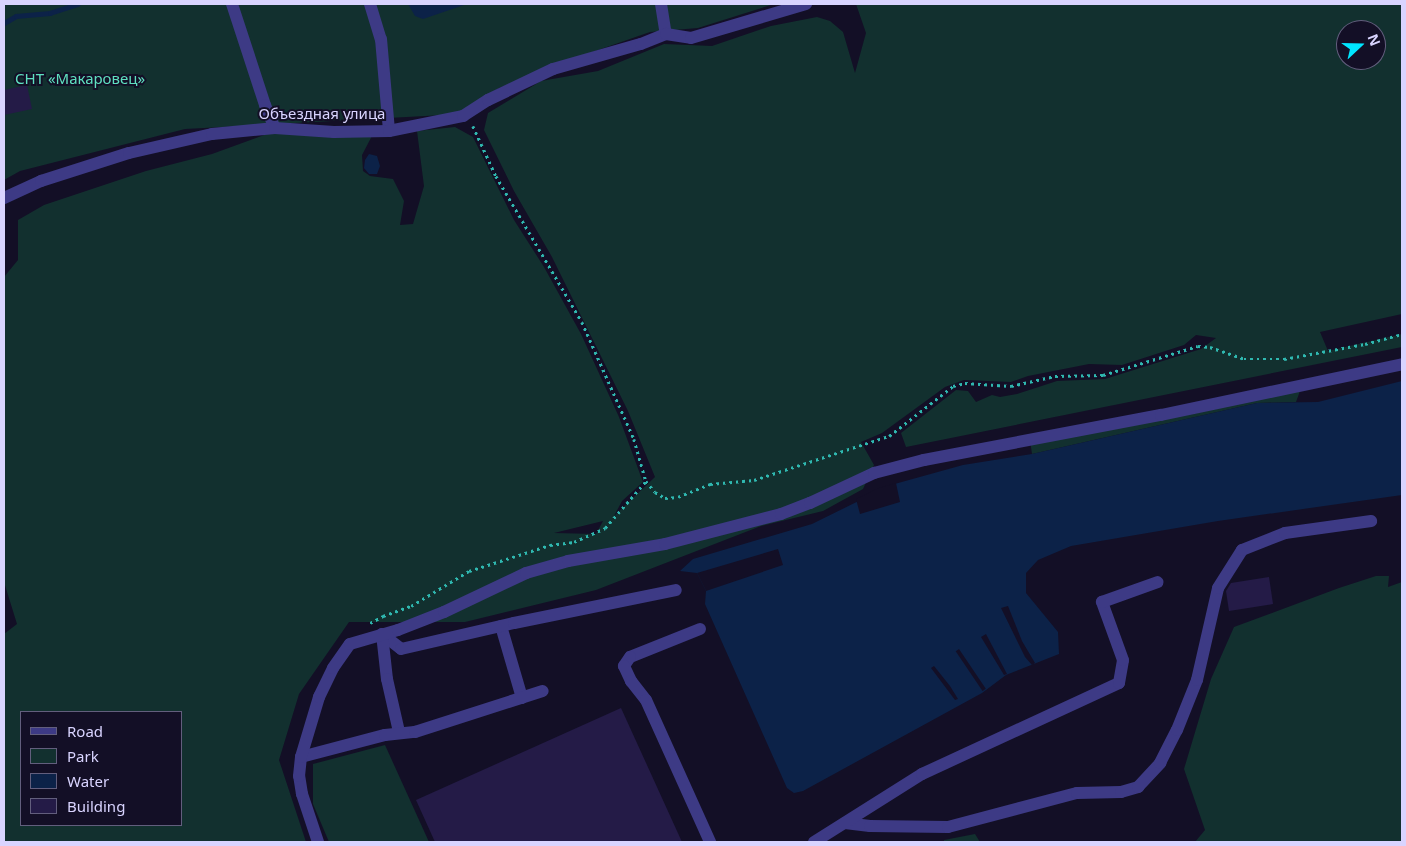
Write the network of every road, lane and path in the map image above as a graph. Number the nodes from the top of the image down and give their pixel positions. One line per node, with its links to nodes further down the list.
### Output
1 (232, 4): 7 (street)
2 (370, 4): 8 (street)
3 (661, 4): 5 (street)
4 (806, 4): 5 (street)
5 (666, 34): 6 (street, Объездная улица)
6 (464, 116): 8 (street, Объездная улица); 12 (path)
7 (276, 128): 8 (street, Объездная улица); 9 (street, Объездная улица)
8 (389, 131)
9 (4, 198)
10 (1402, 334): 12 (path)
11 (1402, 364): 19 (street)
12 (646, 481): 16 (path)
13 (1371, 522): 24 (street)
14 (1158, 582): 24 (street)
15 (676, 590): 17 (street)
16 (366, 626)
17 (501, 626): 19 (street); 21 (street)
18 (700, 629): 26 (street)
19 (382, 634): 22 (street); 23 (street)
20 (544, 691): 21 (street)
21 (522, 698): 22 (street)
22 (398, 732): 23 (street)
23 (301, 757): 25 (street)
24 (845, 822): 27 (street)
25 (318, 842)
26 (710, 842)
27 (814, 842)

